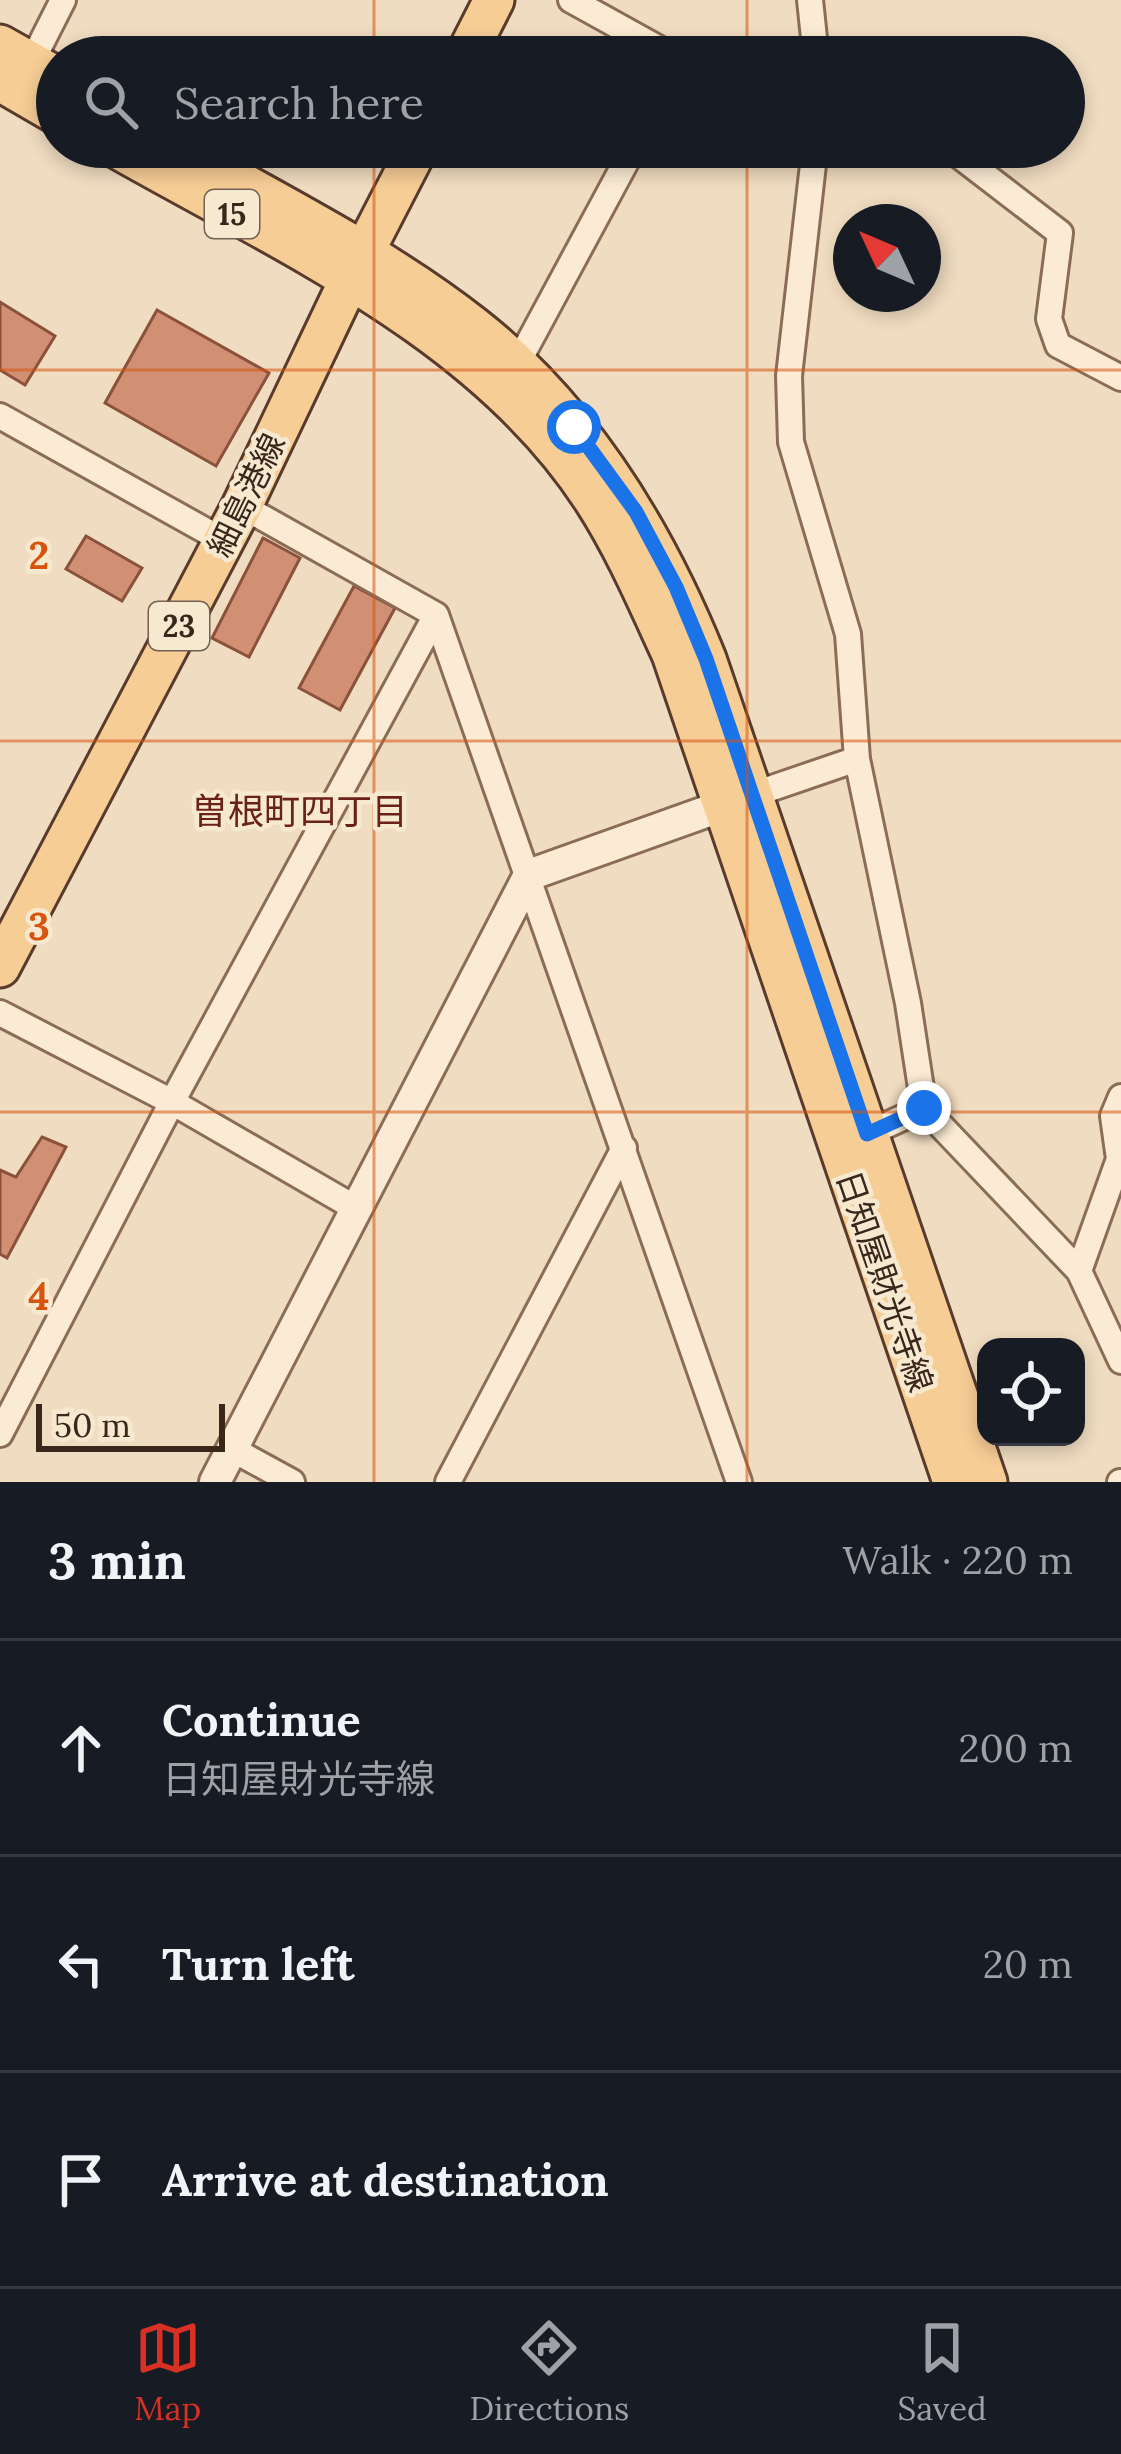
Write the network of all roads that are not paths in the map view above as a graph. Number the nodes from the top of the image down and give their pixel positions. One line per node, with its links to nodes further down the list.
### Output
1 (63, 0): 5 (street)
2 (494, 0): 6 (main road)
3 (571, 0): 7 (street)
4 (810, 0): 8 (street)
5 (42, 36)
6 (476, 36)
7 (636, 36)
8 (814, 36)
9 (157, 168): 15 (main road, 日知屋財光寺線 / 15)
10 (209, 168): 15 (main road, 日知屋財光寺線 / 15)
11 (407, 168): 15 (main road, 細島港線 / 23)
12 (623, 168): 16 (street)
13 (813, 168): 22 (street)
14 (975, 168): 17 (street)
15 (356, 267): 16 (main road, 日知屋財光寺線 / 15); 19 (main road, 細島港線 / 23); 23 (main road, 日知屋財光寺線 / 15)
16 (515, 366): 23 (main road, 日知屋財光寺線 / 15)
17 (1121, 378)
18 (0, 416): 20 (street)
19 (242, 506): 20 (main road, 細島港線 / 23); 21 (street)
20 (224, 542): 25 (main road, 細島港線 / 23)
21 (436, 615): 24 (street); 28 (street)
22 (857, 759): 23 (street); 29 (street)
23 (738, 800): 24 (street); 30 (main road, 日知屋財光寺線 / 15); 41 (main road, 日知屋財光寺線 / 15)
24 (529, 874): 31 (street); 32 (street)
25 (0, 968)
26 (0, 1013): 28 (street)
27 (1121, 1097): 33 (street)
28 (172, 1102): 32 (street); 35 (street)
29 (924, 1108): 30 (street); 33 (street)
30 (867, 1134): 42 (main road, 日知屋財光寺線 / 15)
31 (625, 1148): 39 (street); 40 (street)
32 (357, 1209): 36 (street)
33 (1079, 1270): 34 (street)
34 (1121, 1361)
35 (0, 1433)
36 (232, 1449): 37 (street); 38 (street)
37 (214, 1482)
38 (292, 1482)
39 (448, 1482)
40 (739, 1482)
41 (953, 1482)
42 (987, 1482)

